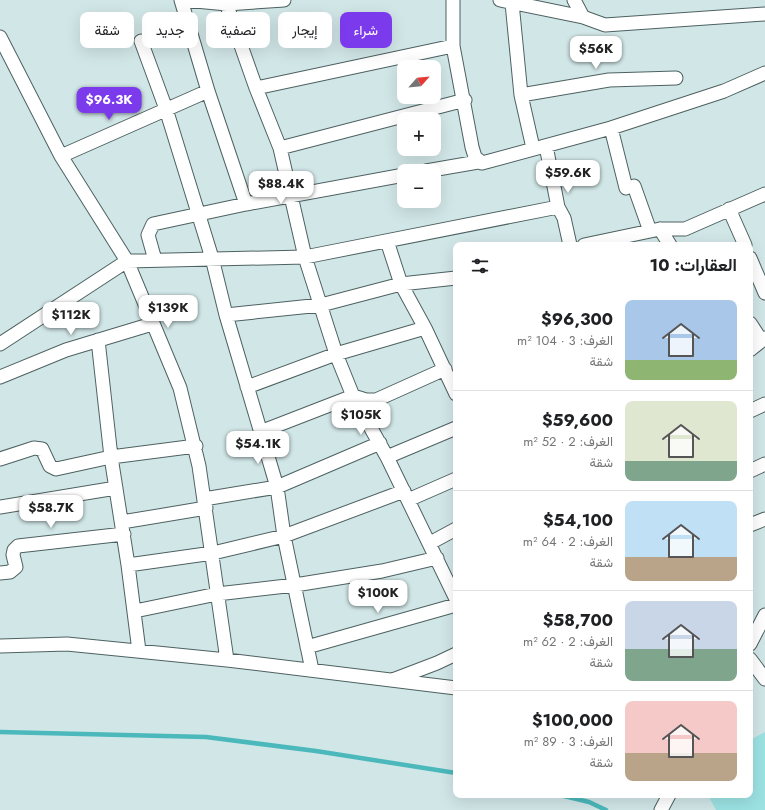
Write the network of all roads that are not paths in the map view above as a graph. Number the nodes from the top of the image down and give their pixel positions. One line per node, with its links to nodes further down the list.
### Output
1 (181, 0): 16 (street)
2 (185, 0): 6 (street)
3 (284, 0): 6 (street)
4 (453, 0): 12 (street)
5 (574, 0): 9 (street)
6 (226, 2): 15 (street)
7 (506, 2): 9 (street); 17 (street)
8 (765, 14): 9 (street)
9 (583, 17)
10 (0, 37): 24 (street)
11 (141, 41): 19 (street)
12 (454, 46): 15 (street); 18 (street)
13 (765, 74): 20 (street)
14 (676, 78): 17 (street)
15 (256, 88): 22 (street)
16 (208, 91): 19 (street); 30 (street)
17 (520, 95): 23 (street)
18 (464, 100): 22 (street); 25 (street)
19 (166, 110): 24 (street); 33 (street)
20 (611, 128): 21 (street); 34 (street)
21 (546, 146): 23 (street); 31 (street)
22 (280, 148): 29 (street)
23 (533, 148): 25 (street)
24 (61, 156): 43 (street)
25 (478, 162): 26 (street)
26 (441, 168)
27 (397, 176): 29 (street)
28 (765, 194): 32 (street)
29 (292, 196): 30 (street); 40 (street)
30 (246, 204): 33 (street)
31 (558, 207): 35 (street); 36 (street)
32 (729, 209): 34 (street); 39 (street)
33 (198, 214): 41 (street); 42 (street)
34 (655, 230): 37 (street); 38 (street)
35 (387, 241): 40 (street); 46 (street)
36 (569, 242)
37 (598, 242)
38 (667, 242)
39 (744, 242)
40 (305, 257): 41 (street); 48 (street)
41 (212, 258): 42 (street); 49 (street)
42 (155, 260): 43 (street)
43 (127, 262): 50 (street); 55 (street)
44 (753, 265): 47 (street)
45 (453, 278): 46 (street)
46 (401, 284): 48 (street); 52 (street)
47 (765, 293)
48 (320, 305): 49 (street); 57 (street)
49 (226, 315): 60 (street)
50 (152, 324): 54 (street); 68 (street)
51 (753, 327): 53 (street)
52 (425, 328): 57 (street); 58 (street)
53 (763, 339): 56 (street)
54 (98, 340): 59 (street); 69 (street)
55 (0, 344)
56 (753, 347)
57 (336, 354): 60 (street); 62 (street)
58 (445, 369): 61 (street); 62 (street)
59 (0, 377)
60 (247, 387): 66 (street)
61 (453, 387)
62 (353, 396): 66 (street); 67 (street)
63 (765, 404): 64 (street)
64 (753, 410)
65 (453, 429): 70 (street)
66 (260, 432): 75 (street)
67 (380, 444): 70 (street); 75 (street)
68 (196, 446): 69 (street); 78 (street)
69 (111, 457): 71 (street); 76 (street)
70 (387, 457): 77 (street)
71 (0, 459)
72 (765, 464): 73 (street)
73 (753, 470)
74 (453, 480): 77 (street)
75 (277, 487): 78 (street); 84 (street)
76 (116, 488): 79 (street); 82 (street)
77 (406, 496): 84 (street); 85 (street)
78 (205, 504): 82 (street); 86 (street)
79 (0, 507)
80 (765, 519): 81 (street)
81 (753, 524)
82 (123, 528): 88 (street); 89 (street)
83 (453, 531): 85 (street)
84 (284, 536): 86 (street); 90 (street)
85 (430, 543): 87 (street)
86 (213, 553): 88 (street); 92 (street)
87 (437, 558): 90 (street); 91 (street)
88 (128, 565): 94 (street)
89 (0, 573)
90 (295, 585): 92 (street); 98 (street)
91 (453, 589)
92 (217, 594): 94 (street); 101 (street)
93 (453, 606): 98 (street)
94 (134, 611): 99 (street)
95 (765, 615): 96 (street)
96 (753, 638)
97 (0, 646): 99 (street)
98 (307, 647): 103 (street)
99 (139, 651): 101 (street)
100 (453, 656): 105 (street)
101 (228, 660): 103 (street)
102 (753, 663): 104 (street)
103 (312, 670): 105 (street)
104 (765, 679)
105 (394, 680): 106 (street)
106 (453, 688)

